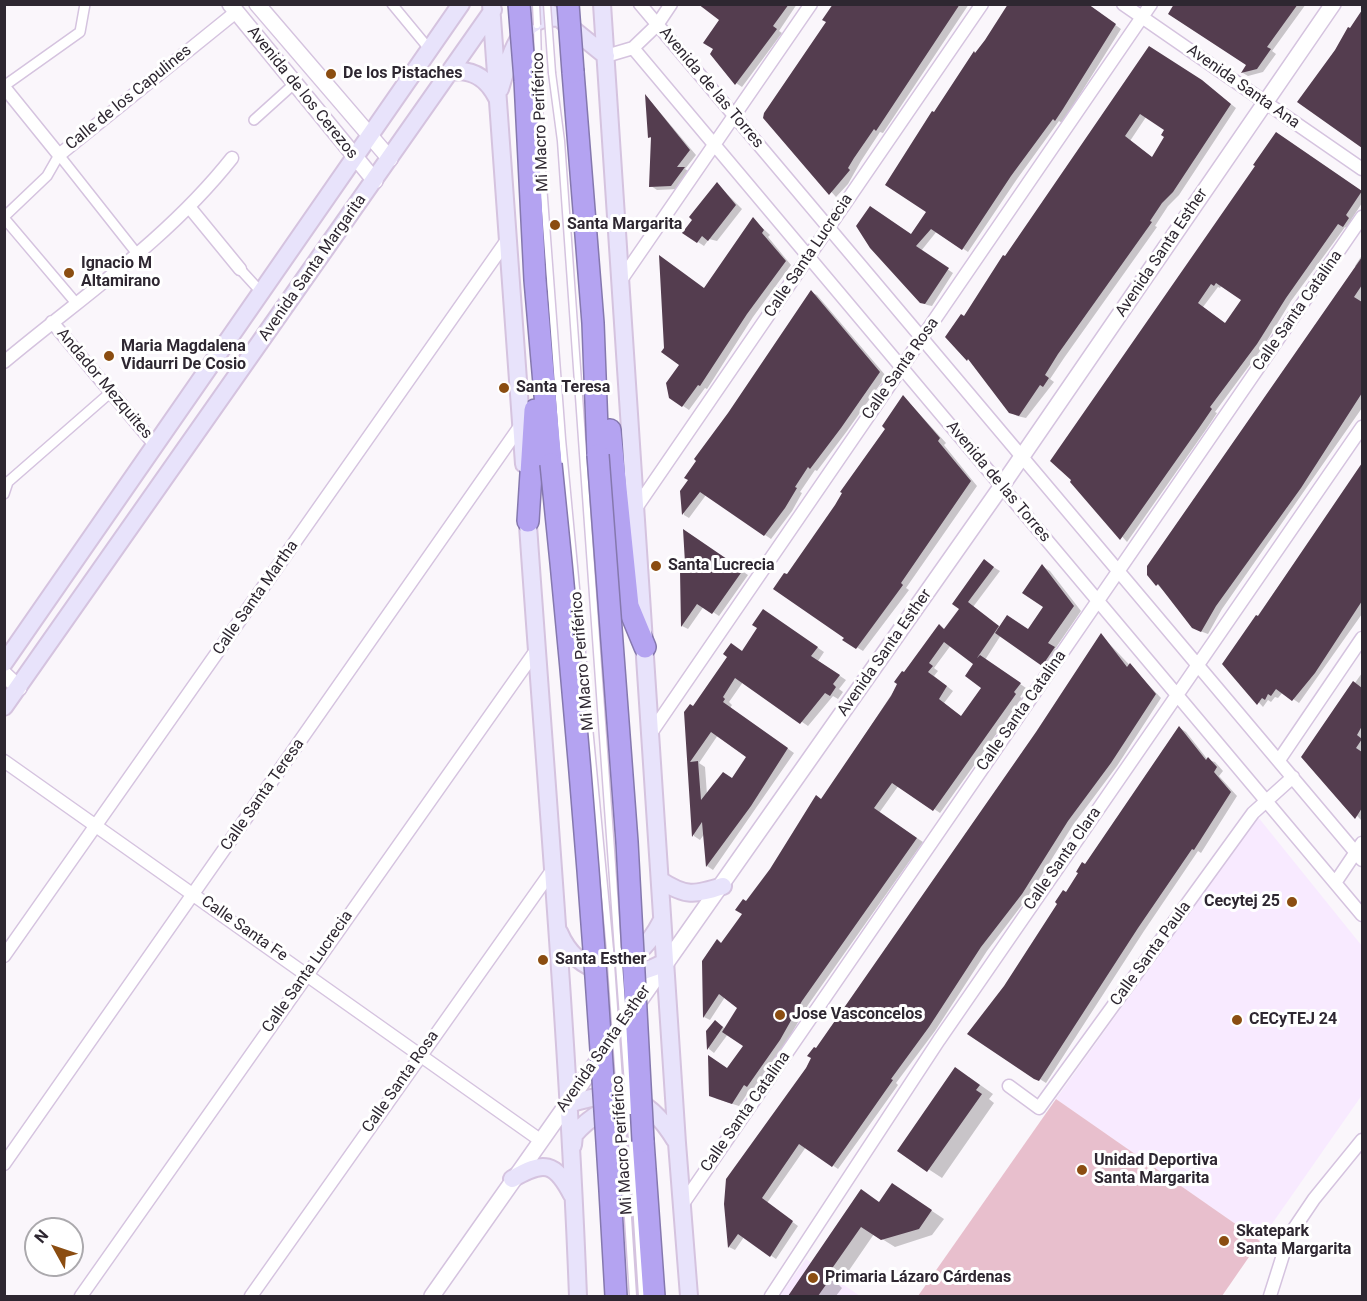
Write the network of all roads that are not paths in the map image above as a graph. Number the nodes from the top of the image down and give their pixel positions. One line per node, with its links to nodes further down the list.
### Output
1 (85, 4): 26 (street)
2 (257, 4): 31 (street, Avenida de los Cerezos)
3 (392, 4): 22 (street)
4 (519, 4): 47 (highway, bridge)
5 (534, 4): 18 (main road); 111 (lane, Mi Macro Periférico, bridge)
6 (547, 4): 112 (lane, Mi Macro Periférico, bridge)
7 (602, 4): 23 (main road)
8 (640, 4): 20 (street, Avenida de las Torres)
9 (671, 4): 20 (street)
10 (812, 4): 29 (street)
11 (982, 4): 42 (street, Calle Santa Lucrecia)
12 (1123, 4): 19 (street, Avenida Santa Ana)
13 (1151, 4): 19 (street, Calle Santa Rosa)
14 (1333, 4): 28 (street, Avenida Santa Esther)
15 (463, 6): 22 (main road, Avenida Santa Margarita)
16 (493, 7): 24 (main road, Avenida Santa Margarita); 27 (main road)
17 (233, 8): 25 (street, Avenida de los Cerezos); 33 (street, Calle de los Capulines)
18 (564, 11): 23 (main road); 27 (main road); 53 (highway, bridge)
19 (1142, 18): 28 (street, Avenida Santa Ana); 52 (street, Calle Santa Rosa)
20 (657, 25): 21 (street); 29 (street, Avenida de las Torres)
21 (633, 48): 23 (street); 32 (street, Avenida de las Torres)
22 (430, 50): 31 (main road, Avenida Santa Margarita)
23 (606, 56): 48 (main road)
24 (450, 72): 27 (main road); 36 (main road, Avenida Santa Margarita)
25 (295, 83): 30 (street); 34 (street, Avenida de los Cerezos)
26 (4, 87): 33 (street)
27 (497, 98): 43 (main road)
28 (1265, 102): 37 (street, Avenida Santa Ana); 60 (street, Avenida Santa Esther)
29 (734, 116): 32 (street); 42 (street, Avenida de las Torres)
30 (254, 120)
31 (369, 136): 34 (main road, Avenida Santa Margarita); 36 (street, Avenida de los Cerezos)
32 (714, 146): 45 (street, Avenida de las Torres); 48 (street)
33 (59, 155): 41 (street, Calle de los Capulines); 44 (street)
34 (355, 157): 38 (street, Avenida de los Cerezos); 49 (main road, Avenida Santa Margarita)
35 (232, 158): 39 (street)
36 (390, 159): 38 (main road, Avenida Santa Margarita)
37 (1362, 169)
38 (375, 181): 74 (main road, Avenida Santa Margarita)
39 (190, 208): 44 (street); 46 (street)
40 (1362, 217): 65 (street, Calle Santa Catalina)
41 (4, 218): 50 (street)
42 (828, 228): 45 (street, Calle Santa Lucrecia); 52 (street, Avenida de las Torres)
43 (507, 240): 57 (main road); 80 (street, Calle Santa Martha)
44 (138, 255): 50 (street)
45 (808, 257): 55 (street, Avenida de las Torres); 63 (street, Calle Santa Lucrecia)
46 (240, 268): 49 (street)
47 (535, 280): 64 (highway); 110 (highway, bridge)
48 (621, 280): 63 (main road)
49 (261, 292): 59 (main road, Avenida Santa Margarita)
50 (76, 303): 51 (street)
51 (52, 322): 54 (street); 56 (street, Andador Mezquites)
52 (922, 338): 55 (street, Calle Santa Rosa); 60 (street, Avenida de las Torres)
53 (594, 356): 68 (highway); 113 (highway, bridge)
54 (4, 362)
55 (902, 368): 61 (street, Avenida de las Torres); 75 (street, Calle Santa Rosa)
56 (111, 392): 59 (street, Andador Mezquites); 62 (street)
57 (521, 425): 64 (main road); 86 (street, Calle Santa Teresa)
58 (1362, 427): 71 (street, Calle Santa Clara)
59 (155, 445): 70 (main road, Avenida Santa Margarita)
60 (1022, 457): 61 (street, Avenida Santa Esther); 65 (street, Avenida de las Torres)
61 (1001, 487): 66 (street, Avenida de las Torres); 85 (street, Avenida Santa Esther)
62 (4, 494)
63 (636, 508): 68 (main road)
64 (528, 520): 69 (main road)
65 (1119, 571): 66 (street, Calle Santa Catalina); 71 (street, Avenida de las Torres)
66 (1098, 601): 73 (street, Avenida de las Torres); 105 (street, Calle Santa Catalina)
67 (1362, 638): 76 (street)
68 (645, 647): 75 (main road)
69 (537, 649): 82 (main road); 93 (street, Calle Santa Lucrecia)
70 (4, 663)
71 (1198, 665): 73 (street, Calle Santa Clara); 76 (street, Avenida de las Torres)
72 (4, 674): 74 (street)
73 (1177, 695): 79 (street, Avenida de las Torres); 115 (street, Calle Santa Clara)
74 (10, 696)
75 (651, 733): 83 (main road)
76 (1279, 760): 78 (street, Avenida de las Torres)
77 (4, 761): 80 (street, Calle Santa Fe)
78 (1293, 777): 79 (street, Calle Santa Paula); 81 (street, Avenida de las Torres)
79 (1264, 801): 84 (street, Avenida de las Torres); 95 (street, Calle Santa Paula)
80 (96, 825): 86 (street, Calle Santa Fe); 90 (street, Calle Santa Martha)
81 (1360, 852): 84 (street)
82 (554, 869): 89 (main road); 94 (street, Calle Santa Rosa)
83 (660, 880): 85 (main road); 88 (main road)
84 (1335, 883): 87 (street, Avenida de las Torres)
85 (723, 885): 92 (street, Avenida Santa Esther)
86 (194, 894): 93 (street, Calle Santa Fe); 102 (street, Calle Santa Teresa)
87 (1362, 915)
88 (663, 920): 91 (main road); 92 (main road)
89 (557, 928): 91 (main road); 96 (main road)
90 (4, 956)
91 (581, 961): 92 (main road)
92 (665, 962): 96 (street, Avenida Santa Esther); 100 (main road)
93 (307, 973): 94 (street, Calle Santa Fe); 106 (street, Calle Santa Lucrecia)
94 (421, 1053): 98 (street, Calle Santa Fe); 107 (street, Calle Santa Rosa)
95 (1009, 1086)
96 (567, 1105): 97 (main road); 98 (street, Avenida Santa Esther); 101 (main road)
97 (650, 1108): 100 (main road); 101 (main road)
98 (540, 1140): 103 (street, Avenida Santa Esther)
99 (1362, 1140): 116 (street)
100 (677, 1143): 105 (main road)
101 (572, 1149): 104 (main road)
102 (4, 1164)
103 (512, 1179): 104 (main road); 108 (street, Avenida Santa Esther)
104 (574, 1198): 109 (main road)
105 (682, 1205): 114 (main road)
106 (81, 1296)
107 (251, 1296)
108 (432, 1296)
109 (578, 1296)
110 (616, 1296)
111 (633, 1296)
112 (642, 1296)
113 (654, 1296)
114 (689, 1296)
115 (771, 1296)
116 (1270, 1296)

